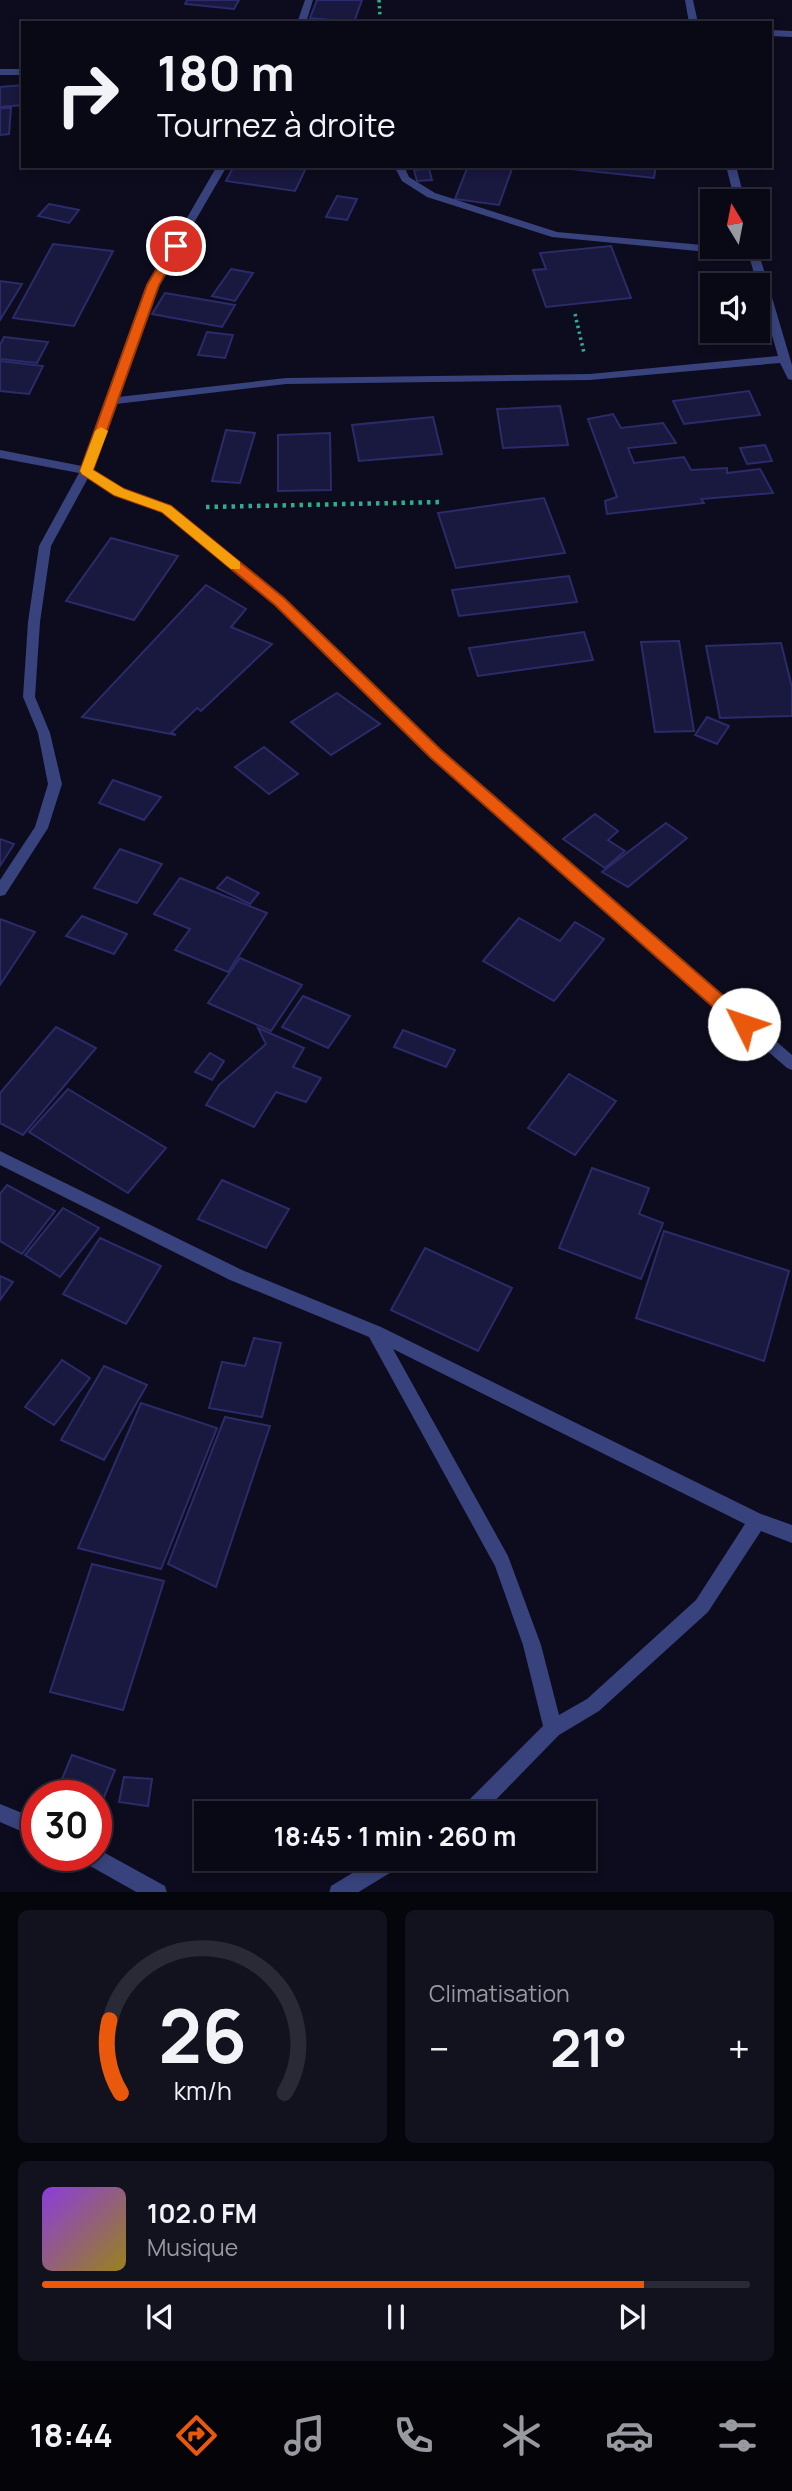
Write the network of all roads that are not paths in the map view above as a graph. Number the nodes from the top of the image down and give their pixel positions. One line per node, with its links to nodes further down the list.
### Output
1 (309, 0): 3 (street)
2 (689, 0): 4 (street)
3 (302, 21)
4 (694, 21)
5 (772, 33): 6 (street)
6 (792, 34)
7 (0, 72): 8 (street)
8 (21, 72)
9 (221, 168): 17 (street)
10 (399, 168): 13 (street)
11 (732, 168): 12 (street)
12 (737, 189)
13 (700, 246)
14 (756, 259): 15 (street)
15 (784, 359): 16 (street); 17 (street)
16 (792, 377)
17 (112, 401): 19 (street)
18 (0, 454): 19 (street)
19 (86, 471): 20 (street); 21 (street)
20 (0, 891)
21 (792, 1064)
22 (0, 1158): 23 (street)
23 (374, 1332): 24 (street); 26 (street)
24 (757, 1521): 25 (street); 26 (street)
25 (792, 1534)
26 (553, 1729): 27 (street)
27 (482, 1801)
28 (0, 1813): 29 (street)
29 (21, 1822)
30 (112, 1867): 32 (street)
31 (374, 1871): 33 (street)
32 (158, 1892)
33 (338, 1892)

